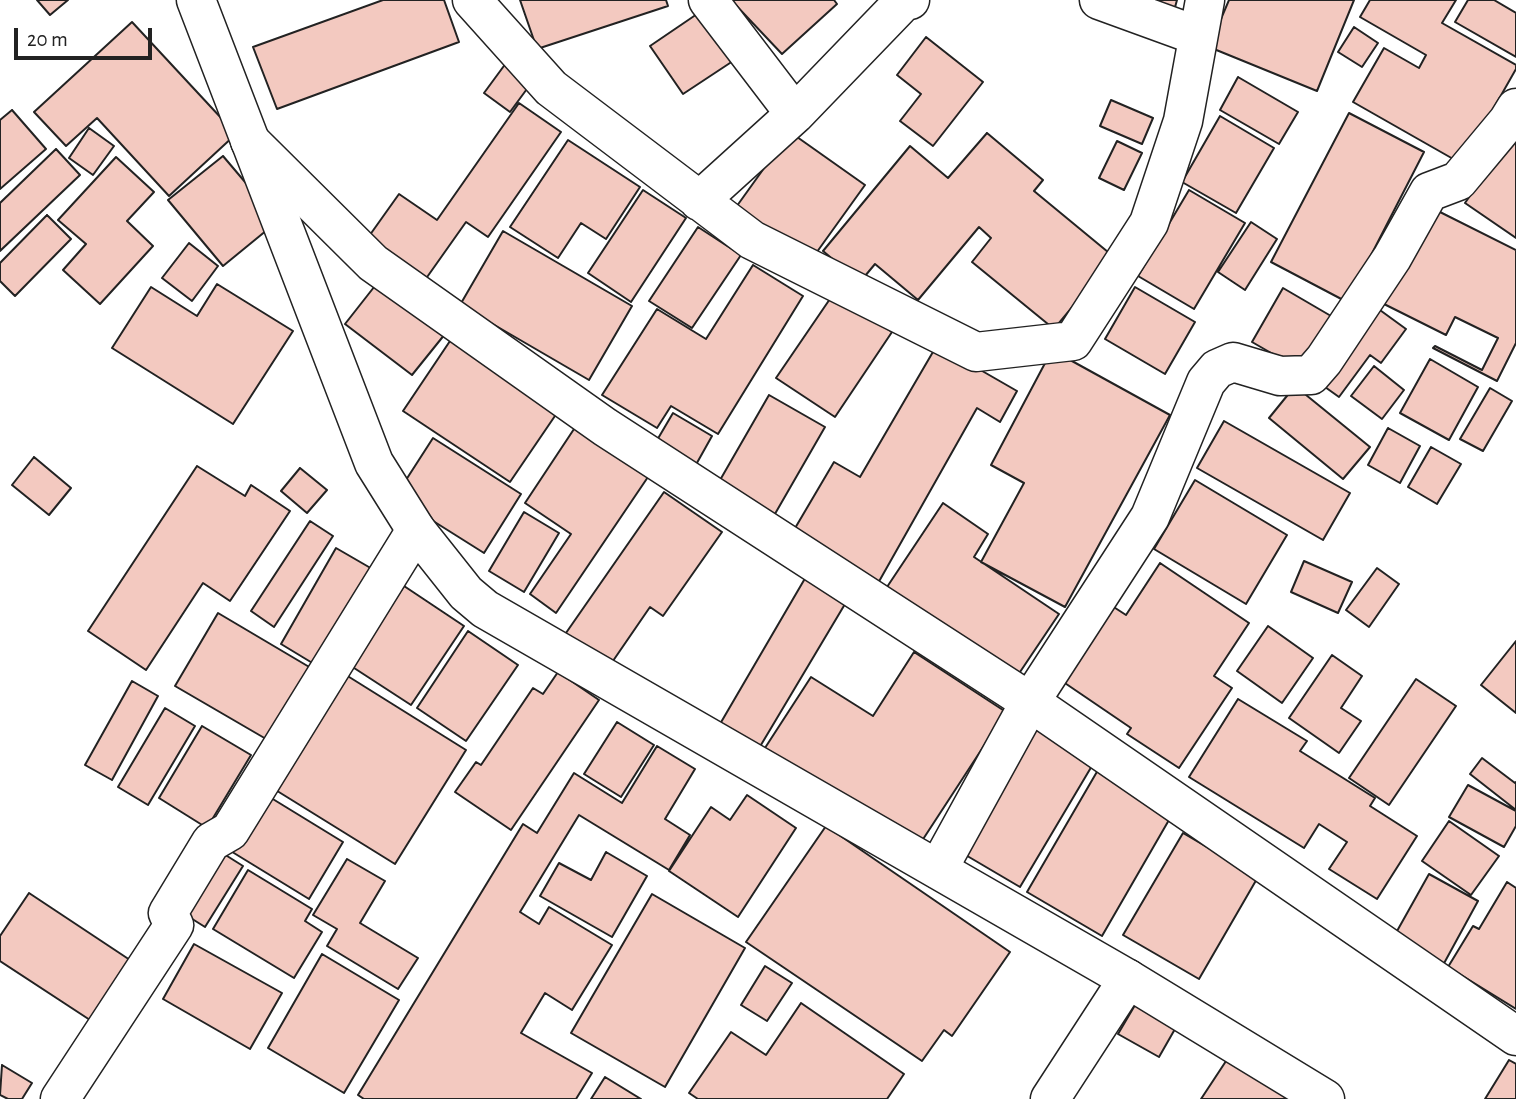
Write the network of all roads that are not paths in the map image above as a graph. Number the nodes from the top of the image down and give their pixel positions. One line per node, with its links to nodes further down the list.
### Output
1 (196, 0): 9 (street)
2 (472, 0): 10 (street)
3 (708, 0): 8 (street)
4 (910, 0): 8 (street)
5 (1099, 0): 6 (street)
6 (1202, 18): 10 (street)
7 (1516, 107): 12 (street)
8 (795, 114): 10 (street)
9 (250, 141): 11 (street); 12 (street)
10 (699, 201)
11 (416, 530): 13 (street); 16 (street)
12 (1030, 702): 13 (street); 15 (street)
13 (938, 869): 14 (street)
14 (1128, 979): 17 (street); 18 (street)
15 (1516, 1036)
16 (60, 1099)
17 (1049, 1099)
18 (1325, 1099)

